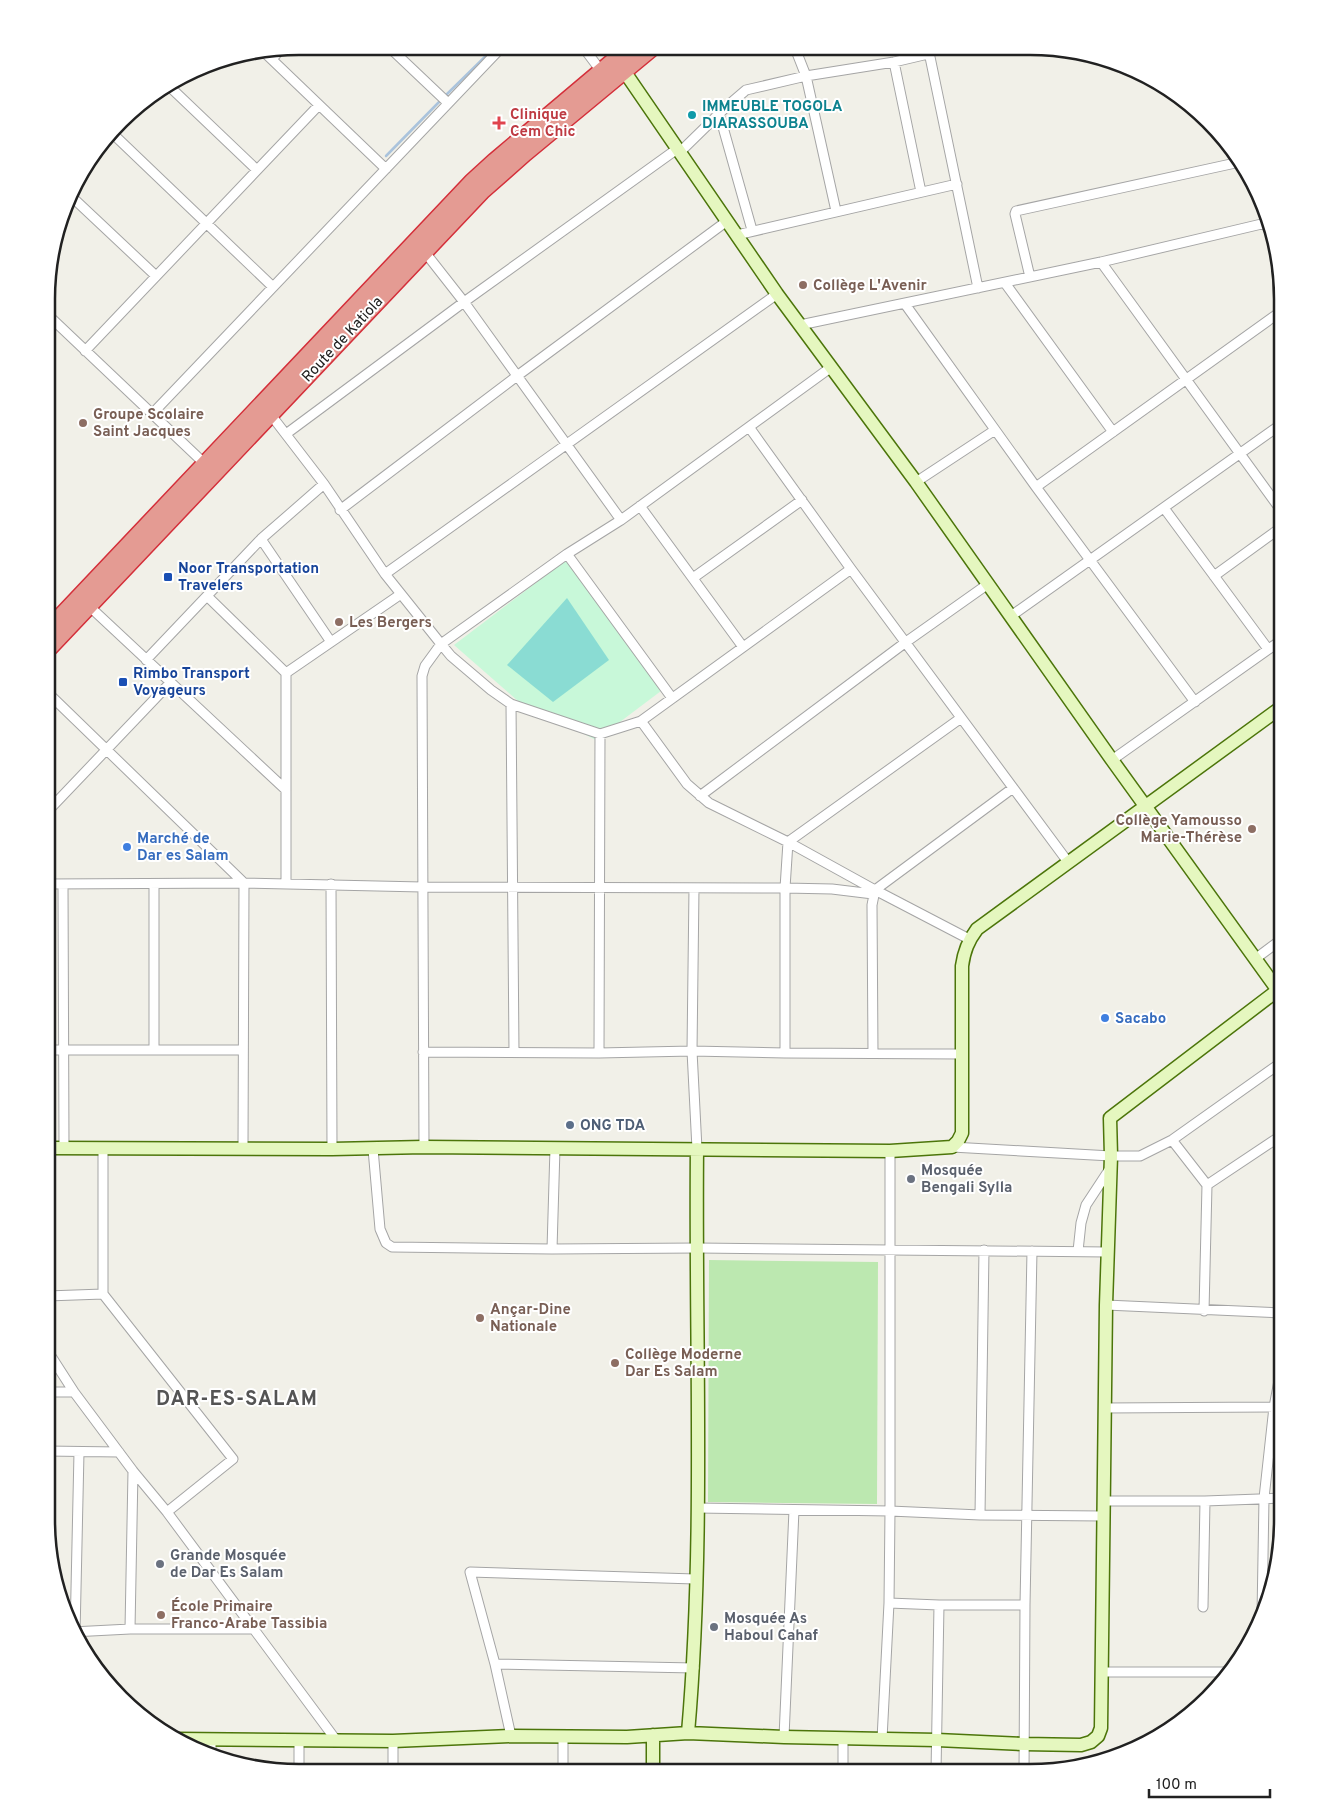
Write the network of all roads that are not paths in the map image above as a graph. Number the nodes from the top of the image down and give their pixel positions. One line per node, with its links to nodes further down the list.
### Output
1 (398, 55): 15 (street)
2 (494, 55): 15 (street)
3 (589, 55): 12 (street)
4 (626, 55): 11 (highway, Route de Katiola)
5 (638, 55): 11 (highway, Route de Katiola)
6 (798, 55): 13 (street)
7 (275, 56): 9 (street)
8 (269, 57): 9 (street)
9 (272, 60): 16 (street)
10 (894, 62): 13 (street); 23 (street); 24 (street)
11 (620, 65): 12 (highway, Route de Katiola); 19 (street); 32 (highway, Route de Katiola)
12 (601, 71): 58 (highway, Route de Katiola)
13 (806, 76): 17 (street); 26 (street)
14 (173, 90): 22 (street)
15 (448, 103): 21 (street)
16 (319, 105): 21 (street); 22 (street)
17 (719, 113): 19 (street); 30 (street)
18 (117, 137): 28 (street)
19 (678, 151): 27 (street); 40 (street)
20 (1233, 163): 35 (street)
21 (386, 169): 37 (street)
22 (256, 170): 28 (street)
23 (957, 184): 24 (street); 38 (street)
24 (922, 192): 26 (street)
25 (76, 201): 34 (street)
26 (836, 211): 30 (street)
27 (727, 221): 31 (street); 47 (street)
28 (206, 223): 34 (street); 37 (street)
29 (1262, 224): 33 (street)
30 (752, 230): 31 (street)
31 (737, 235): 39 (street)
32 (424, 251): 40 (street); 50 (highway, Route de Katiola)
33 (1101, 262): 35 (street); 48 (street)
34 (156, 276): 45 (street)
35 (1030, 277): 36 (street)
36 (1004, 283): 38 (street); 54 (street)
37 (273, 287): 49 (street)
38 (978, 288): 41 (street)
39 (777, 294): 44 (street); 56 (street)
40 (464, 302): 47 (street); 55 (street)
41 (905, 304): 44 (street); 52 (street)
42 (1274, 316): 48 (street)
43 (55, 322): 45 (street)
44 (800, 326): 46 (street)
45 (85, 350): 49 (street)
46 (830, 368): 51 (street); 59 (street)
47 (517, 376): 56 (street); 66 (street)
48 (1186, 379): 54 (street); 57 (street)
49 (152, 414): 58 (street)
50 (271, 414): 55 (street); 79 (highway, Route de Katiola)
51 (749, 427): 62 (street); 64 (street)
52 (995, 430): 59 (street); 61 (street)
53 (1274, 430): 57 (street)
54 (1113, 432): 61 (street)
55 (286, 434): 60 (street)
56 (565, 445): 67 (street); 73 (street)
57 (1239, 454): 63 (street); 65 (street)
58 (205, 464): 81 (highway, Route de Katiola)
59 (916, 482): 76 (street)
60 (324, 484): 66 (street); 69 (street)
61 (1036, 487): 71 (street)
62 (802, 500): 72 (street); 75 (street)
63 (1274, 501)
64 (640, 506): 67 (street); 75 (street)
65 (1164, 508): 71 (street); 74 (street)
66 (340, 510): 73 (street)
67 (620, 520): 70 (street)
68 (1274, 533): 74 (street)
69 (261, 540): 78 (street); 83 (street)
70 (567, 554): 85 (street); 92 (street)
71 (1091, 560): 80 (street); 94 (street)
72 (851, 569): 84 (street); 87 (street)
73 (385, 574): 77 (street)
74 (1214, 576): 88 (street)
75 (693, 578): 87 (street)
76 (988, 584): 80 (street); 84 (street)
77 (401, 594): 83 (street); 85 (street)
78 (207, 596): 89 (street); 90 (street)
79 (90, 606): 82 (highway, Route de Katiola); 89 (street)
80 (1011, 616): 101 (street)
81 (55, 623)
82 (55, 642)
83 (332, 642): 90 (street)
84 (906, 642): 97 (street); 104 (street)
85 (440, 644): 95 (street); 115 (street)
86 (1274, 645): 88 (street)
87 (742, 648): 92 (street)
88 (1268, 649): 94 (street)
89 (146, 660): 91 (street)
90 (286, 673): 103 (street)
91 (170, 683): 100 (street); 103 (street)
92 (672, 698): 98 (street)
93 (55, 700): 100 (street)
94 (1195, 702): 101 (street)
95 (511, 704): 99 (street); 116 (street)
96 (1274, 712): 106 (street)
97 (961, 718): 102 (street); 107 (street)
98 (641, 721): 99 (street); 104 (street)
99 (600, 734): 117 (street)
100 (107, 749): 105 (street); 109 (street)
101 (1112, 760): 106 (street)
102 (1012, 788): 108 (street); 120 (street)
103 (286, 790): 113 (street)
104 (700, 796): 107 (street)
105 (55, 805)
106 (1144, 805): 108 (street); 123 (street)
107 (788, 842): 119 (street); 120 (street)
108 (1068, 862): 121 (street)
109 (244, 883): 112 (street); 113 (street); 129 (street)
110 (55, 884): 111 (street)
111 (63, 884): 112 (street); 127 (street)
112 (154, 884): 128 (street)
113 (286, 884): 114 (street)
114 (331, 884): 115 (street); 147 (street)
115 (422, 887): 116 (street); 131 (street)
116 (513, 888): 117 (street); 132 (street)
117 (598, 888): 118 (street); 133 (street)
118 (694, 888): 119 (street); 130 (street)
119 (785, 888): 120 (street); 134 (street)
120 (874, 892): 121 (street); 135 (street)
121 (969, 938): 136 (street)
122 (1274, 945): 123 (street)
123 (1255, 959): 124 (street)
124 (1274, 985)
125 (1274, 997): 151 (street)
126 (55, 1050): 127 (street)
127 (64, 1050): 128 (street); 143 (street)
128 (154, 1050): 129 (street)
129 (243, 1050): 146 (street)
130 (692, 1051): 133 (street); 134 (street); 149 (street)
131 (422, 1052): 132 (street); 140 (street)
132 (514, 1052): 133 (street)
133 (599, 1053)
134 (785, 1053): 135 (street)
135 (873, 1054): 136 (street)
136 (962, 1054): 141 (street)
137 (1274, 1068): 138 (street)
138 (1172, 1140): 151 (street); 152 (street)
139 (1274, 1140): 152 (street)
140 (424, 1147): 145 (street); 148 (street)
141 (952, 1147): 150 (street); 151 (street)
142 (55, 1148): 143 (street)
143 (64, 1148): 144 (street)
144 (103, 1148): 146 (street); 160 (street)
145 (555, 1148): 149 (street); 154 (street)
146 (243, 1149): 147 (street)
147 (332, 1149): 148 (street)
148 (373, 1149): 154 (street)
149 (697, 1149): 150 (street); 153 (street)
150 (890, 1151): 155 (street)
151 (1111, 1162): 158 (street); 159 (street)
152 (1207, 1185): 163 (street)
153 (698, 1248): 154 (street); 155 (street); 178 (street)
154 (552, 1249)
155 (892, 1250): 156 (street); 180 (street)
156 (984, 1250): 157 (street); 182 (street)
157 (1032, 1251): 158 (street); 183 (street)
158 (1078, 1251): 159 (street)
159 (1107, 1252): 162 (street)
160 (103, 1294): 161 (street); 181 (street)
161 (55, 1296)
162 (1106, 1306): 163 (street); 169 (street)
163 (1204, 1311): 164 (street)
164 (1274, 1313)
165 (55, 1364): 167 (street)
166 (55, 1392): 167 (street)
167 (74, 1392): 172 (street)
168 (1274, 1407): 169 (street); 174 (street)
169 (1105, 1408): 176 (street)
170 (55, 1451): 171 (street)
171 (79, 1452): 172 (street); 191 (street)
172 (119, 1452): 173 (street)
173 (133, 1471): 181 (street); 192 (street)
174 (1264, 1498): 175 (street); 177 (street); 186 (street)
175 (1274, 1498)
176 (1104, 1501): 177 (street); 184 (street)
177 (1205, 1501): 190 (street)
178 (698, 1508): 179 (street); 185 (street)
179 (794, 1510): 180 (street); 203 (street)
180 (890, 1511): 182 (street); 187 (street)
181 (167, 1512): 193 (street)
182 (980, 1515): 183 (street)
183 (1027, 1515): 184 (street); 189 (street)
184 (1104, 1516): 197 (street)
185 (695, 1580): 195 (street); 196 (street)
186 (1262, 1595)
187 (888, 1603): 188 (street); 206 (street)
188 (939, 1605): 189 (street); 210 (street)
189 (1025, 1605): 212 (street)
190 (1203, 1608)
191 (75, 1614)
192 (130, 1629): 193 (street); 194 (street)
193 (254, 1629): 209 (street)
194 (83, 1632)
195 (495, 1664): 196 (street); 201 (street)
196 (694, 1668): 199 (street)
197 (1102, 1672): 198 (street); 212 (street)
198 (1221, 1672)
199 (688, 1733): 200 (street); 203 (street)
200 (653, 1735): 202 (street); 217 (street)
201 (512, 1736): 202 (street); 211 (street)
202 (563, 1736): 216 (street)
203 (784, 1737): 205 (street)
204 (192, 1739): 207 (street)
205 (843, 1739): 206 (street); 218 (street)
206 (882, 1739): 210 (street)
207 (211, 1740): 208 (street); 213 (street)
208 (299, 1740): 209 (street); 214 (street)
209 (336, 1740): 211 (street)
210 (937, 1740): 212 (street); 219 (street)
211 (393, 1741): 215 (street)
212 (1024, 1744): 220 (street)
213 (211, 1747)
214 (299, 1764)
215 (393, 1764)
216 (563, 1764)
217 (653, 1764)
218 (843, 1764)
219 (936, 1764)
220 (1024, 1764)

